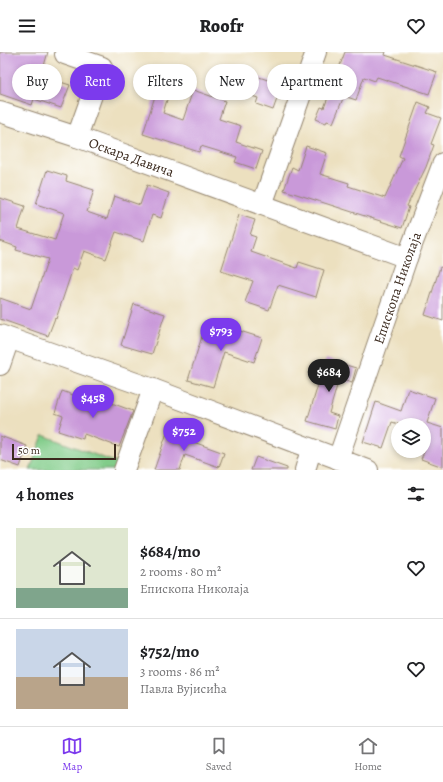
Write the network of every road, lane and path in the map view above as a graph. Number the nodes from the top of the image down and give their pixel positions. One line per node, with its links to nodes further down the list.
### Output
1 (66, 52): 4 (street)
2 (316, 52): 6 (street)
3 (0, 112): 4 (street, Оскара Давича)
4 (76, 137): 6 (street, Оскара Давича)
5 (443, 162): 7 (street, Епископа Николаја)
6 (262, 205): 7 (street, Оскара Давича)
7 (407, 258): 12 (street, Епископа Николаја)
8 (5, 337): 9 (street); 10 (street)
9 (0, 365)
10 (152, 389): 11 (street); 13 (street)
11 (311, 450): 12 (street); 14 (street)
12 (338, 459): 15 (street)
13 (124, 470)
14 (305, 470)
15 (368, 470)

